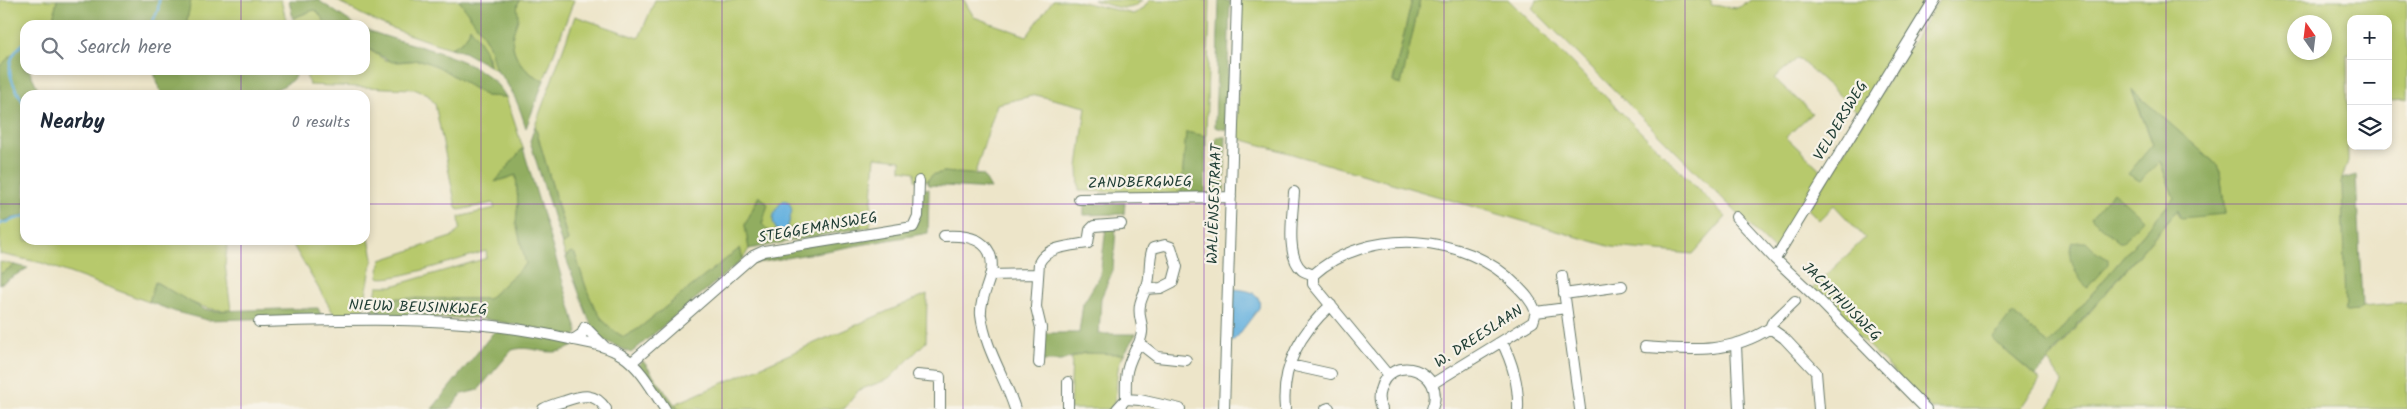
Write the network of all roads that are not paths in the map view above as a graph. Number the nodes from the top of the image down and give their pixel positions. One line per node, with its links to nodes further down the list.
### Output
1 (1237, 0): 5 (street, WALIËNSESTRAAT)
2 (1934, 0): 10 (street, VELDERSWEG)
3 (919, 181): 31 (street, STEGGEMANSWEG)
4 (1294, 192): 12 (street)
5 (1231, 197): 6 (street, ZANDBERGWEG); 48 (street, WALIËNSESTRAAT)
6 (1079, 199)
7 (1736, 217): 10 (street, JACHTHUISWEG)
8 (1121, 224): 11 (street)
9 (944, 236): 13 (street)
10 (1775, 259): 56 (street, JACHTHUISWEG)
11 (1038, 274): 13 (street); 32 (street)
12 (1313, 274): 19 (street); 21 (street, W. DREESLAAN)
13 (990, 275): 44 (street)
14 (1562, 276): 17 (street)
15 (1622, 286): 17 (street)
16 (1145, 289): 16 (street); 26 (street)
17 (1564, 294): 20 (street)
18 (1795, 301): 23 (street)
19 (1330, 305): 33 (street); 36 (street)
20 (1566, 308): 21 (street, W. DREESLAAN); 53 (street)
21 (1536, 312): 25 (street, W. DREESLAAN)
22 (259, 322): 24 (street, NIEUW BEUSINKWEG)
23 (1770, 328): 27 (street); 55 (street)
24 (574, 340): 28 (street, NIEUW BEUSINKWEG); 28 (street)
25 (1502, 342): 38 (street, W. DREESLAAN); 52 (street)
26 (1139, 344): 30 (street); 39 (street)
27 (1736, 345): 29 (street); 54 (street)
28 (604, 346): 31 (street, NIEUW BEUSINKWEG)
29 (1645, 347)
30 (1186, 360)
31 (632, 362): 42 (street, NIEUW BEUSINKWEG)
32 (1039, 363)
33 (1290, 364): 34 (street); 49 (street)
34 (1331, 374)
35 (917, 375): 43 (street)
36 (1388, 375): 38 (street); 50 (street)
37 (1068, 382): 45 (street)
38 (1432, 384): 51 (street)
39 (1126, 399): 46 (street); 47 (street)
40 (543, 409): 41 (street)
41 (606, 409)
42 (665, 409)
43 (940, 409)
44 (1014, 409)
45 (1068, 409)
46 (1117, 409)
47 (1180, 409)
48 (1224, 409)
49 (1286, 409)
50 (1382, 409)
51 (1432, 409)
52 (1518, 409)
53 (1580, 409)
54 (1739, 409)
55 (1819, 409)
56 (1926, 409)

